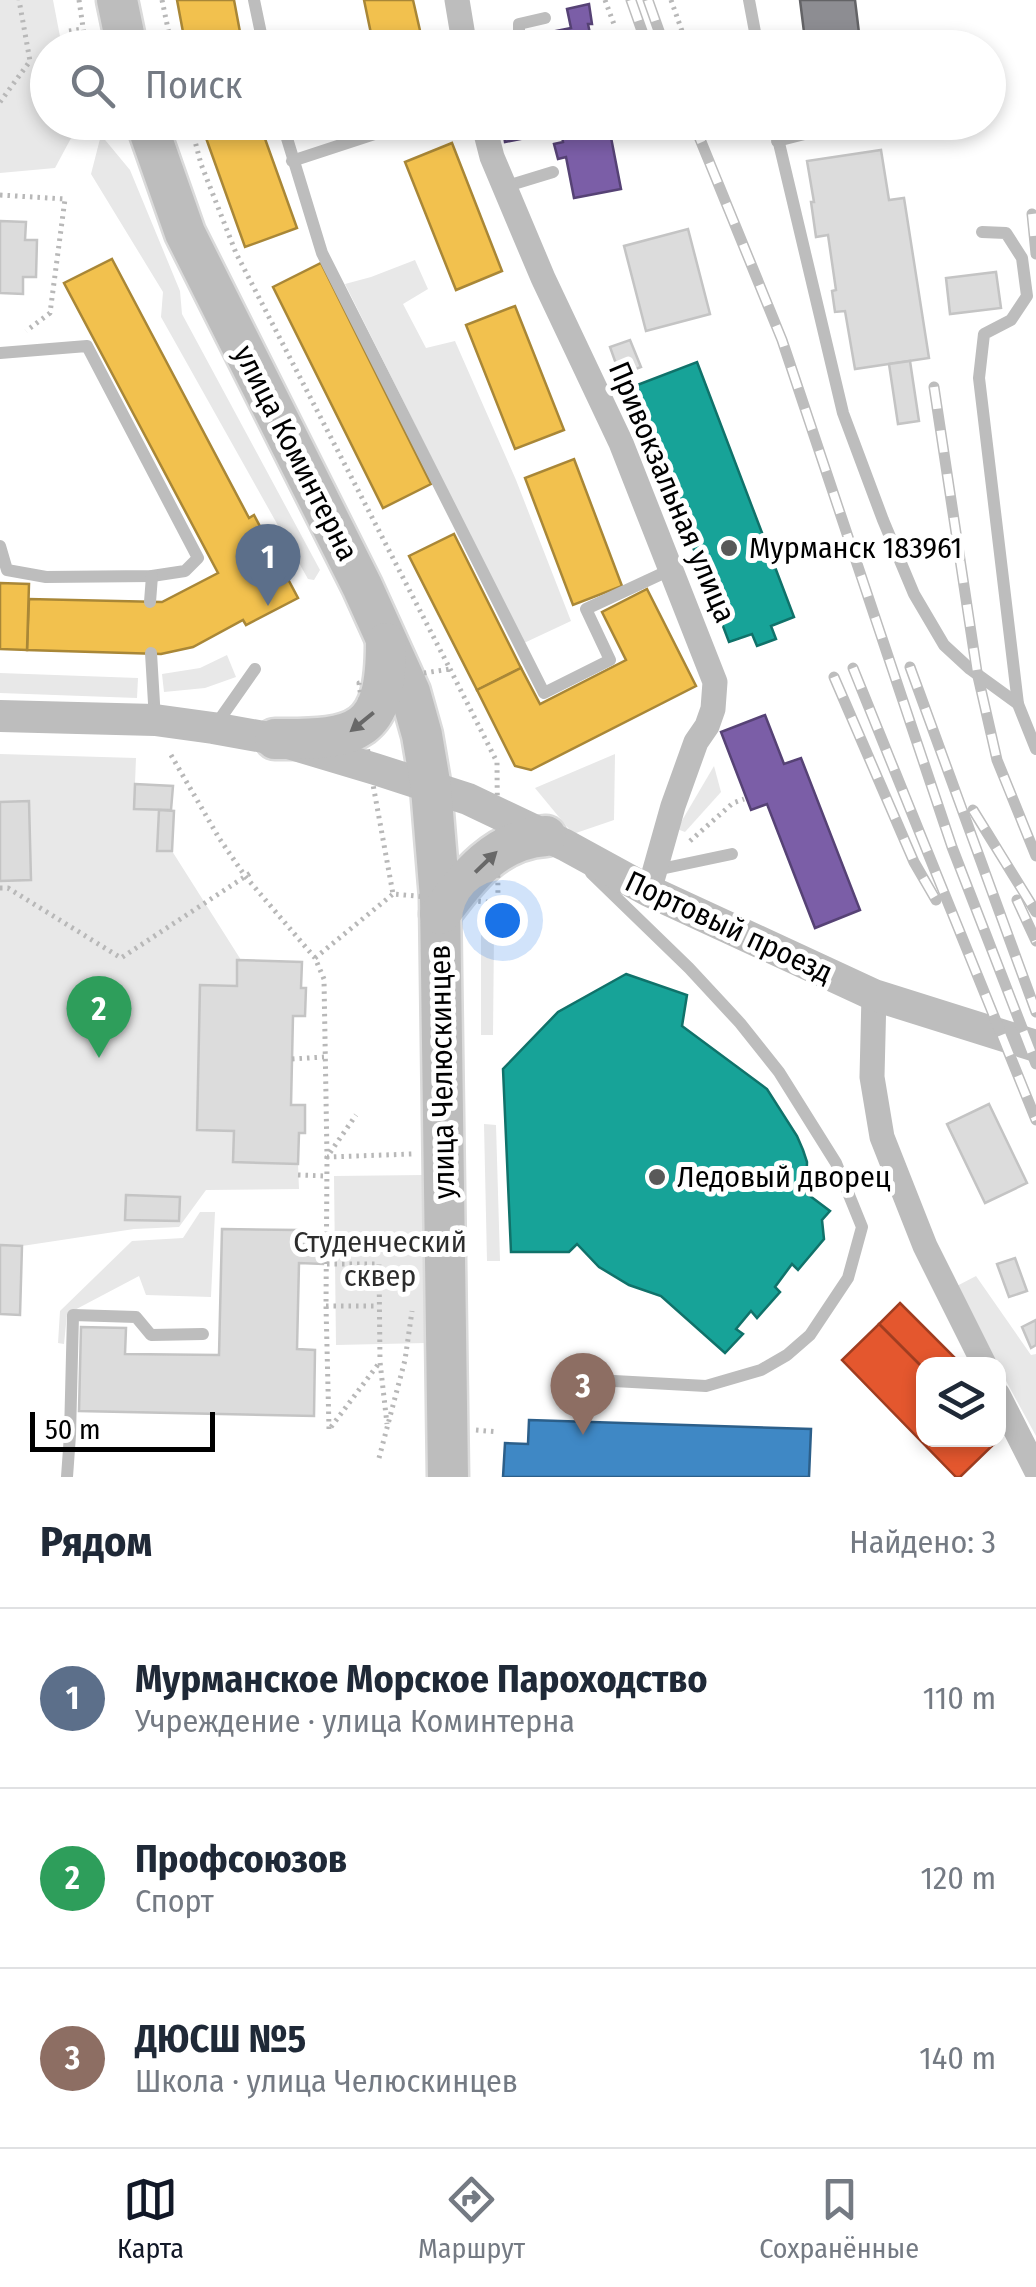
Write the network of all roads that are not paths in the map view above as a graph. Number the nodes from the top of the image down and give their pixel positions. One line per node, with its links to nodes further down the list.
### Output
1 (117, 0): 6 (main road)
2 (254, 0): 7 (lane)
3 (457, 0): 8 (street)
4 (749, 0): 10 (lane)
5 (545, 18): 9 (lane)
6 (123, 30)
7 (260, 30)
8 (461, 30)
9 (519, 30)
10 (755, 30)
11 (152, 140): 26 (main road, улица Коминтерна)
12 (287, 140): 17 (lane)
13 (356, 140): 17 (lane)
14 (489, 140): 19 (street, Привокзальная улица)
15 (781, 140): 16 (lane)
16 (777, 141): 29 (lane)
17 (292, 161): 23 (lane)
18 (553, 172): 19 (lane)
19 (504, 187): 23 (street, Привокзальная улица)
20 (982, 232): 29 (lane)
21 (0, 353): 24 (lane)
22 (0, 546): 24 (lane)
23 (670, 570): 38 (street, Привокзальная улица)
24 (152, 576): 25 (lane)
25 (150, 602)
26 (386, 639): 33 (main road, one-way to 33); 35 (main road, улица Коминтерна)
27 (151, 654): 31 (lane)
28 (255, 669): 32 (lane)
29 (1018, 704): 34 (lane)
30 (0, 716): 31 (street, Портовый проезд)
31 (154, 720): 32 (street, Портовый проезд)
32 (213, 728): 33 (street, Портовый проезд)
33 (276, 739): 35 (street, Портовый проезд)
34 (1036, 749)
35 (431, 788): 36 (street, Портовый проезд); 39 (main road, улица Челюскинцев)
36 (556, 841): 38 (street, Портовый проезд); 39 (main road, one-way to 36); 44 (lane)
37 (732, 854): 38 (lane)
38 (656, 872): 40 (street, Портовый проезд)
39 (440, 906): 48 (main road, улица Челюскинцев)
40 (874, 995): 41 (street, Портовый проезд); 43 (street)
41 (1036, 1046)
42 (203, 1334): 47 (lane)
43 (980, 1357)
44 (614, 1381)
45 (1006, 1411): 46 (street)
46 (1036, 1470)
47 (67, 1477)
48 (448, 1477)

